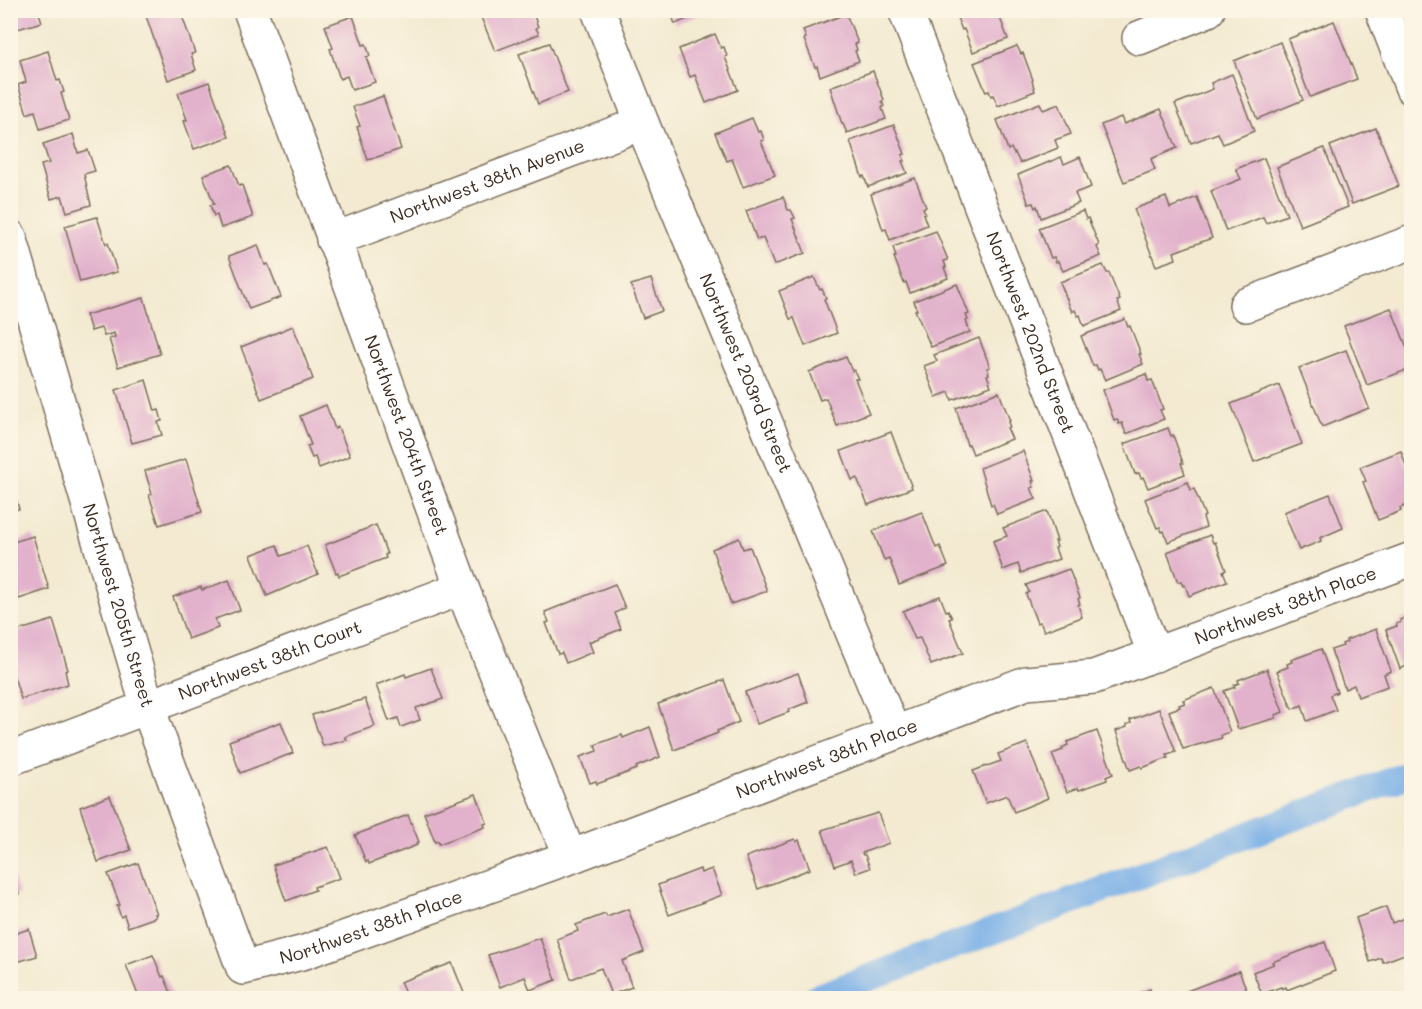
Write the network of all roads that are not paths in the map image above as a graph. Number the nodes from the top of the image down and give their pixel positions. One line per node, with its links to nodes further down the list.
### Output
1 (250, 10): 10 (street, Northwest 204th Street)
2 (598, 10): 8 (street, Northwest 203rd Street)
3 (904, 10): 15 (street, Northwest 202nd Street)
4 (1208, 10): 6 (street)
5 (1382, 10): 7 (street)
6 (1139, 38)
7 (1412, 88)
8 (642, 123): 10 (street, Northwest 38th Avenue); 17 (street, Northwest 203rd Street)
9 (10, 237): 16 (street, Northwest 205th Street)
10 (333, 240): 14 (street, Northwest 204th Street)
11 (1412, 242): 12 (street)
12 (1246, 305)
13 (1412, 559): 15 (street, Northwest 38th Place)
14 (462, 588): 16 (street, Northwest 38th Court); 19 (street, Northwest 204th Street)
15 (1155, 655): 17 (street, Northwest 38th Place)
16 (148, 708): 18 (street, Northwest 38th Court); 20 (street, Northwest 205th Street)
17 (894, 733): 19 (street, Northwest 38th Place)
18 (10, 759)
19 (570, 857): 20 (street, Northwest 38th Place)
20 (243, 968)

